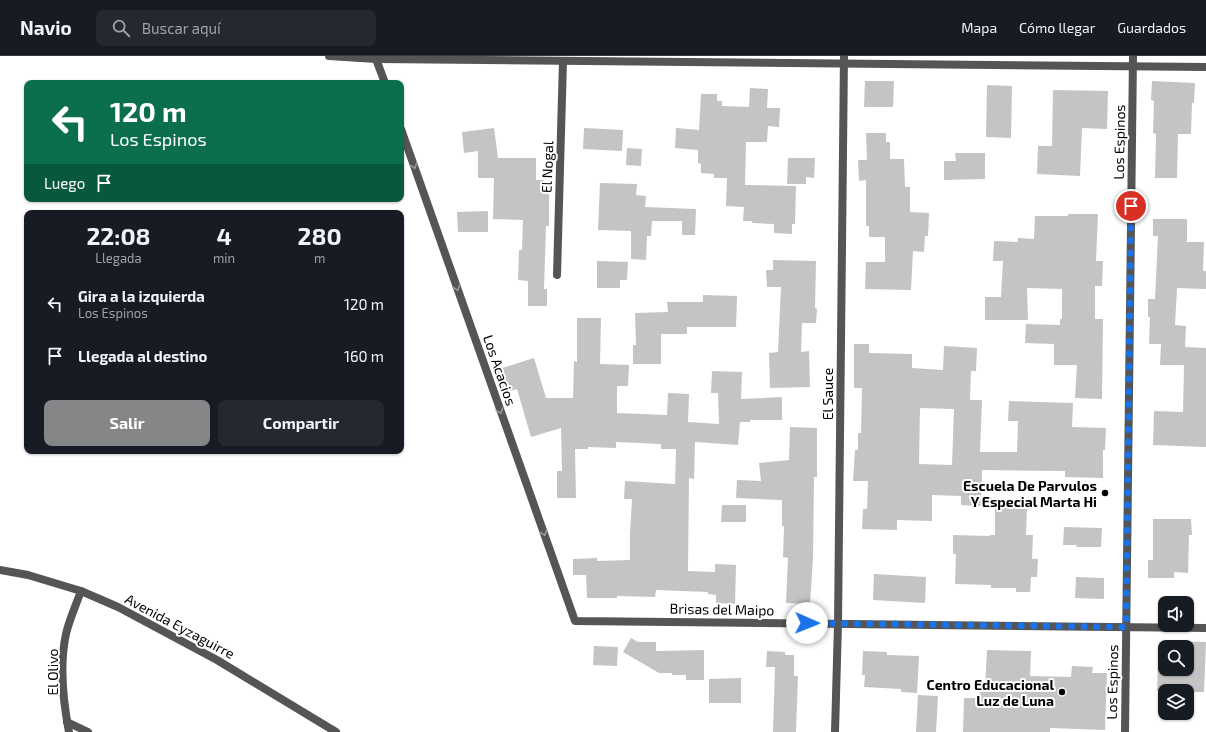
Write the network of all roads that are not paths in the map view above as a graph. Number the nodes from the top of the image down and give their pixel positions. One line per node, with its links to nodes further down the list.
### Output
1 (329, 56): 3 (street)
2 (1133, 56): 7 (street, Los Espinos)
3 (376, 57): 4 (street); 9 (street)
4 (554, 58): 6 (street)
5 (843, 60): 6 (street); 7 (street); 15 (street, El Sauce)
6 (563, 61): 11 (street, El Nogal)
7 (1132, 66): 8 (street); 16 (street, Los Espinos)
8 (1206, 67)
9 (384, 80)
10 (404, 137): 14 (street, Los Acacios, one-way to 14)
11 (557, 274)
12 (0, 570): 13 (street, Avenida Eyzaguirre)
13 (81, 591): 18 (street, El Olivo); 19 (street, Avenida Eyzaguirre)
14 (575, 621): 15 (street, Brisas del Maipo)
15 (838, 624): 16 (street, Brisas del Maipo); 22 (street, El Sauce)
16 (1126, 627): 17 (street, Brisas del Maipo); 23 (street, Los Espinos)
17 (1206, 628)
18 (67, 722): 20 (street, El Olivo); 21 (street)
19 (331, 731)
20 (69, 732)
21 (88, 732)
22 (835, 732)
23 (1125, 732)

